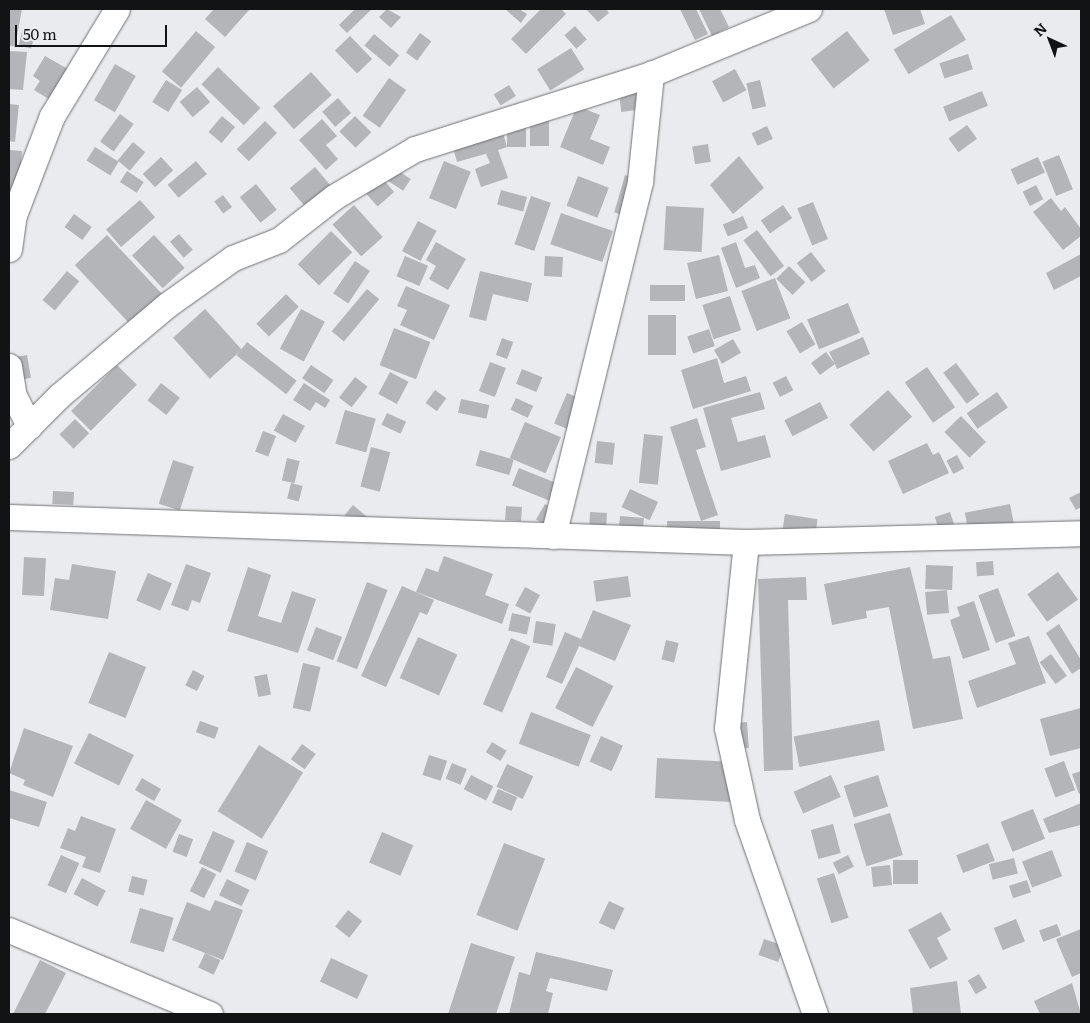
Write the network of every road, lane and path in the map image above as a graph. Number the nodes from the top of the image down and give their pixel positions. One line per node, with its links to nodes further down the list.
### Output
1 (117, 9): 4 (street)
2 (809, 9): 3 (street)
3 (651, 74): 6 (street); 10 (street)
4 (9, 250)
5 (9, 366): 6 (street)
6 (29, 426): 7 (street)
7 (9, 446)
8 (9, 517): 10 (street)
9 (1081, 534): 11 (street)
10 (553, 536): 11 (street)
11 (746, 542): 14 (street)
12 (9, 930): 13 (street)
13 (210, 1014)
14 (816, 1014)

